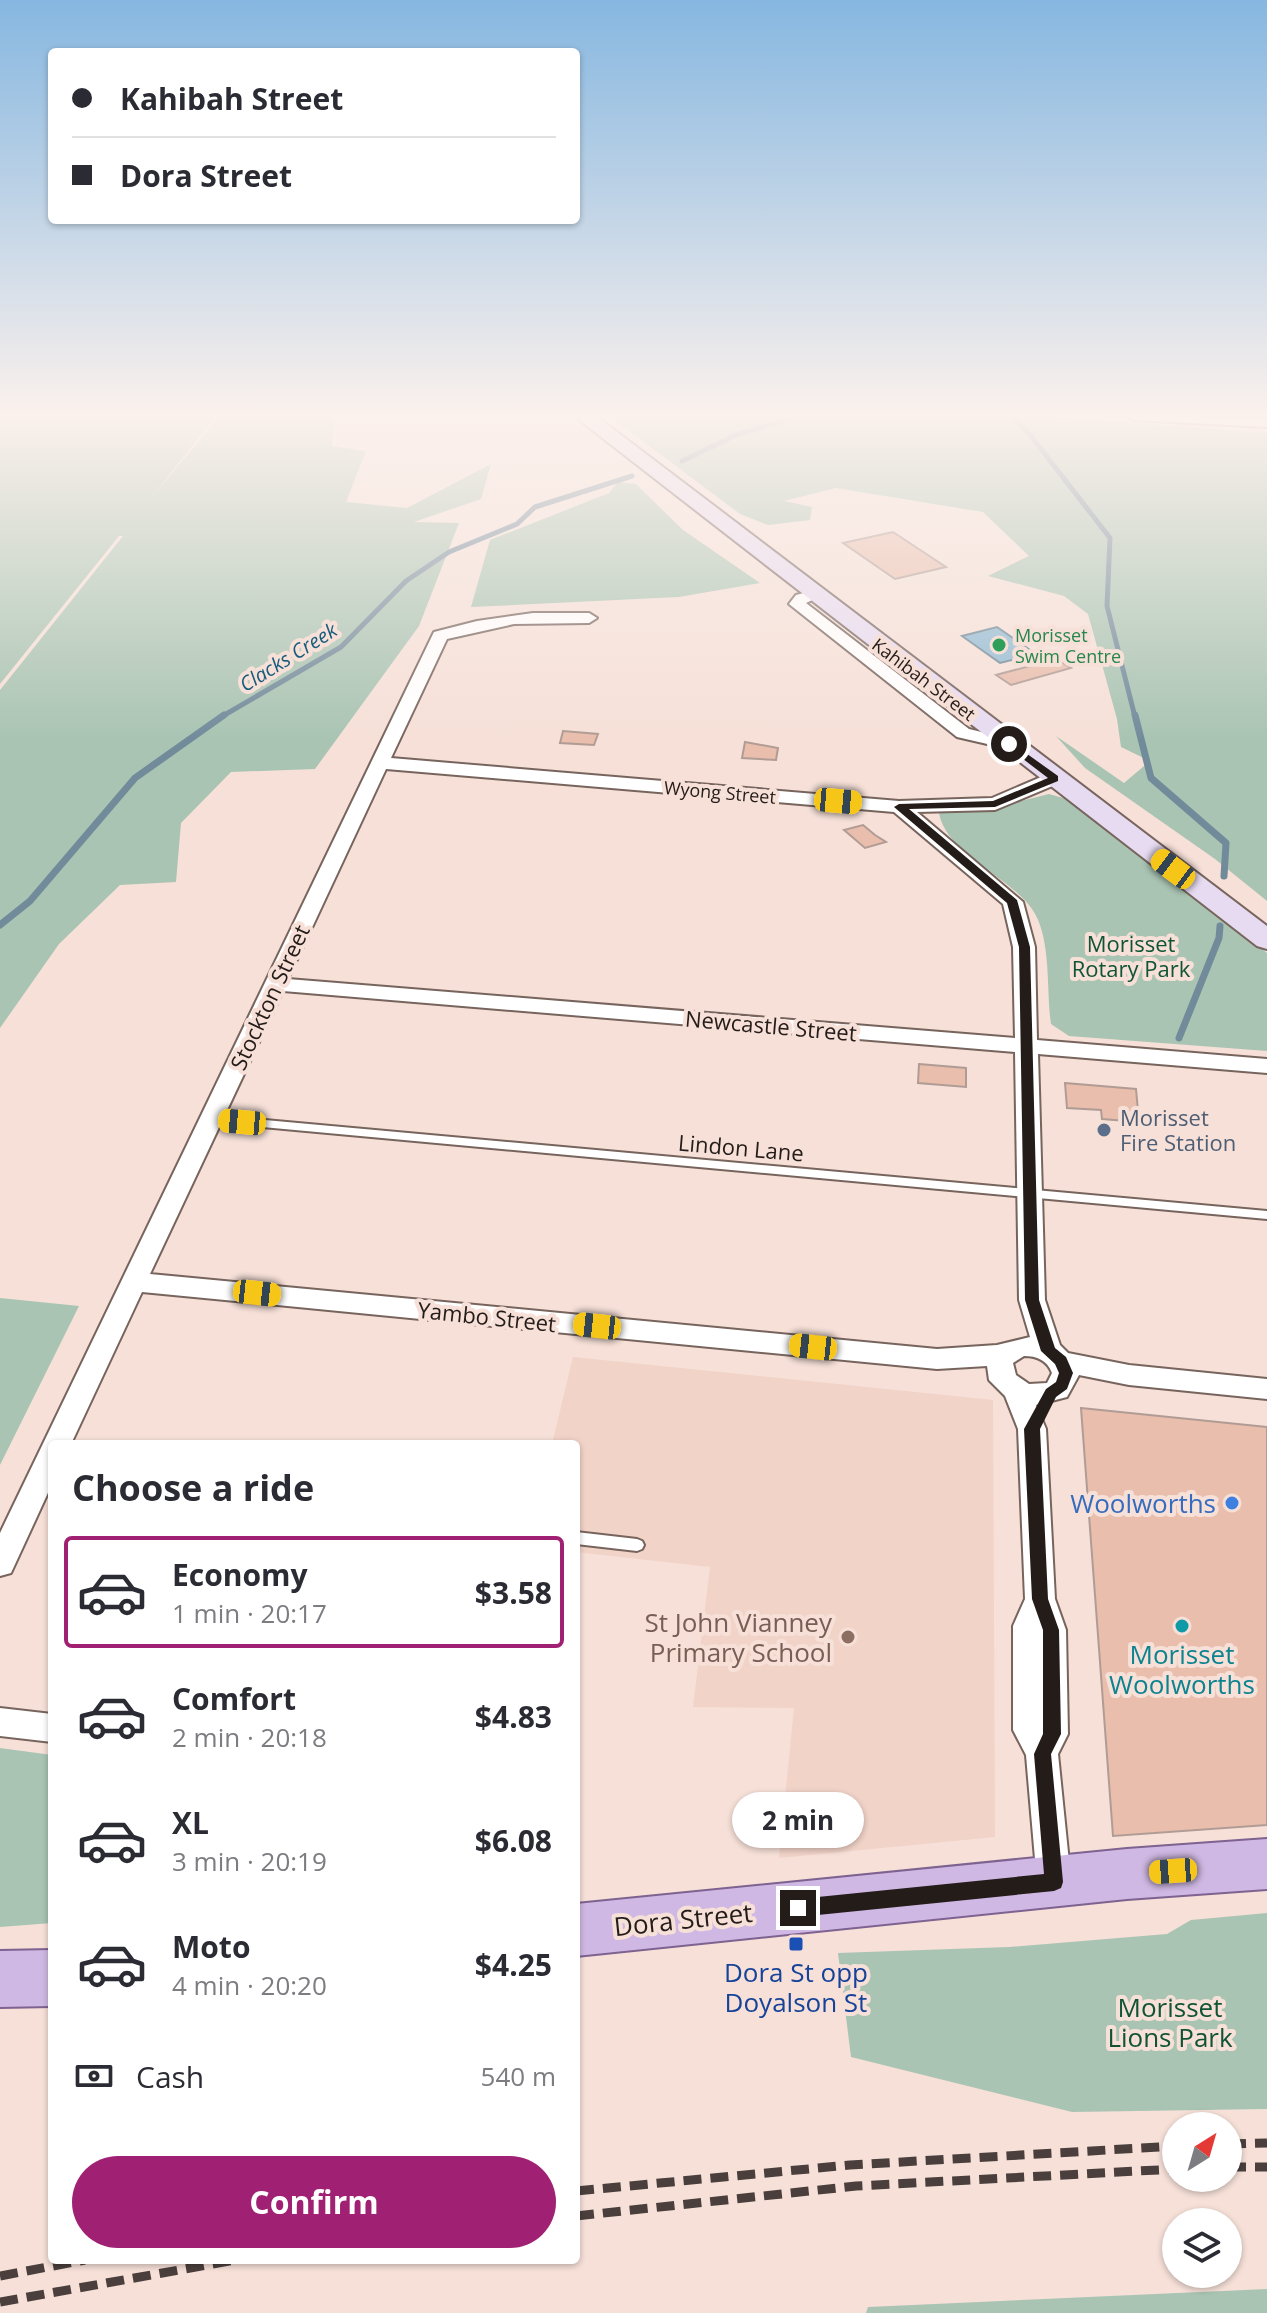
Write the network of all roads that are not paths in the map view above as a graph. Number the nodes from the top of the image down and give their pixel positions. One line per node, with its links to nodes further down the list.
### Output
1 (723, 524): 4 (street, Kahibah Street)
2 (589, 618): 3 (street, Stockton Street)
3 (380, 763): 5 (street, Wyong Street); 7 (street, Stockton Street)
4 (1055, 778): 5 (street, Wyong Street); 6 (street, Kahibah Street)
5 (899, 807): 8 (street)
6 (1267, 940)
7 (275, 984): 8 (street, Newcastle Street); 10 (street, Stockton Street)
8 (1026, 1046): 9 (street, Newcastle Street); 11 (street)
9 (1267, 1066)
10 (211, 1119): 11 (lane, Lindon Lane); 13 (street, Stockton Street)
11 (1030, 1193): 12 (lane, Lindon Lane); 14 (street)
12 (1267, 1215)
13 (134, 1282): 15 (street, Yambo Street); 19 (street, Stockton Street)
14 (1032, 1300): 15 (street); 16 (street)
15 (1009, 1368): 16 (street); 16 (street); 18 (street)
16 (1056, 1372): 17 (street); 18 (street)
17 (1267, 1389)
18 (1032, 1429): 27 (street)
19 (59, 1440)
20 (48, 1471): 23 (street)
21 (580, 1538): 22 (lane)
22 (637, 1545)
23 (0, 1564)
24 (0, 1722): 25 (street)
25 (48, 1728)
26 (1267, 1864): 27 (main road, Dora Street)
27 (1054, 1882): 28 (main road, Dora Street)
28 (580, 1930)
29 (48, 1978): 30 (main road)
30 (0, 1979)

